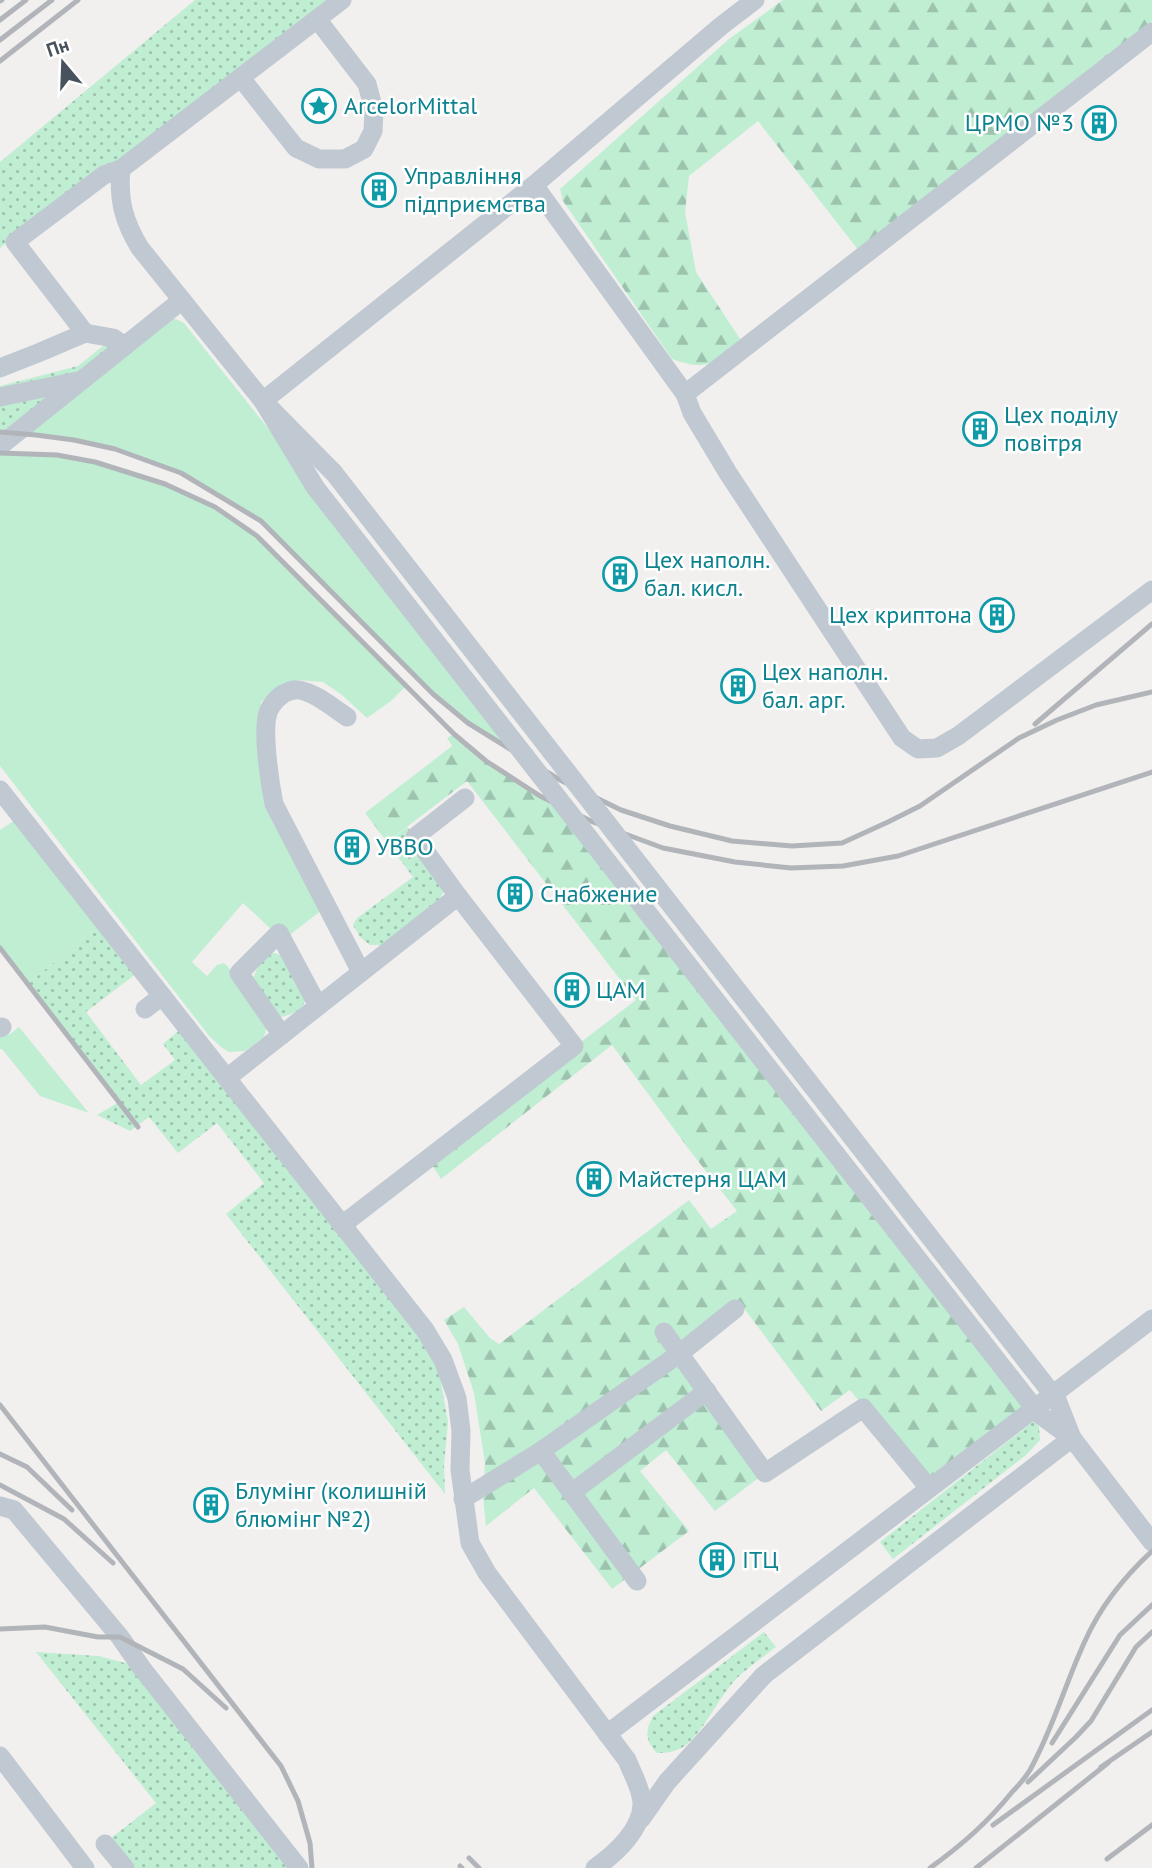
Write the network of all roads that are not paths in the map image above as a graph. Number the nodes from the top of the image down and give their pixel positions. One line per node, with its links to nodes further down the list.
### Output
1 (342, 0): 3 (street)
2 (755, 0): 7 (street)
3 (317, 19): 5 (street); 5 (street)
4 (1152, 32): 14 (street)
5 (241, 78): 6 (street)
6 (121, 169): 8 (street); 9 (street)
7 (534, 186): 14 (street); 16 (street)
8 (8, 248): 10 (street)
9 (182, 300): 11 (street); 16 (street)
10 (85, 332): 11 (street); 12 (street)
11 (125, 346): 13 (street)
12 (0, 368)
13 (82, 380): 15 (street); 17 (street)
14 (685, 394): 18 (street)
15 (0, 397)
16 (263, 401): 35 (street, bridge); 35 (street, bridge)
17 (0, 446)
18 (1152, 590)
19 (347, 717): 23 (street)
20 (0, 790): 24 (street)
21 (465, 798): 22 (street)
22 (458, 896): 23 (street); 29 (street)
23 (361, 972): 25 (street)
24 (162, 996): 26 (street); 28 (street)
25 (318, 1006): 27 (street); 27 (street)
26 (145, 1009)
27 (282, 1035): 28 (street)
28 (227, 1078): 29 (street)
29 (342, 1225): 39 (street)
30 (735, 1309): 33 (street)
31 (1152, 1319): 37 (street)
32 (664, 1332): 33 (street)
33 (679, 1354): 34 (street); 36 (street)
34 (707, 1391): 37 (street); 38 (street)
35 (1072, 1438): 41 (street); 45 (street)
36 (541, 1451): 38 (street); 39 (street)
37 (929, 1488): 43 (street)
38 (571, 1493): 42 (street)
39 (463, 1499): 43 (street)
40 (0, 1506): 47 (street)
41 (1152, 1542)
42 (637, 1581)
43 (607, 1734): 45 (street)
44 (0, 1756): 48 (street)
45 (636, 1825): 50 (street)
46 (105, 1844): 49 (street)
47 (298, 1867)
48 (85, 1868)
49 (125, 1868)
50 (595, 1868)

